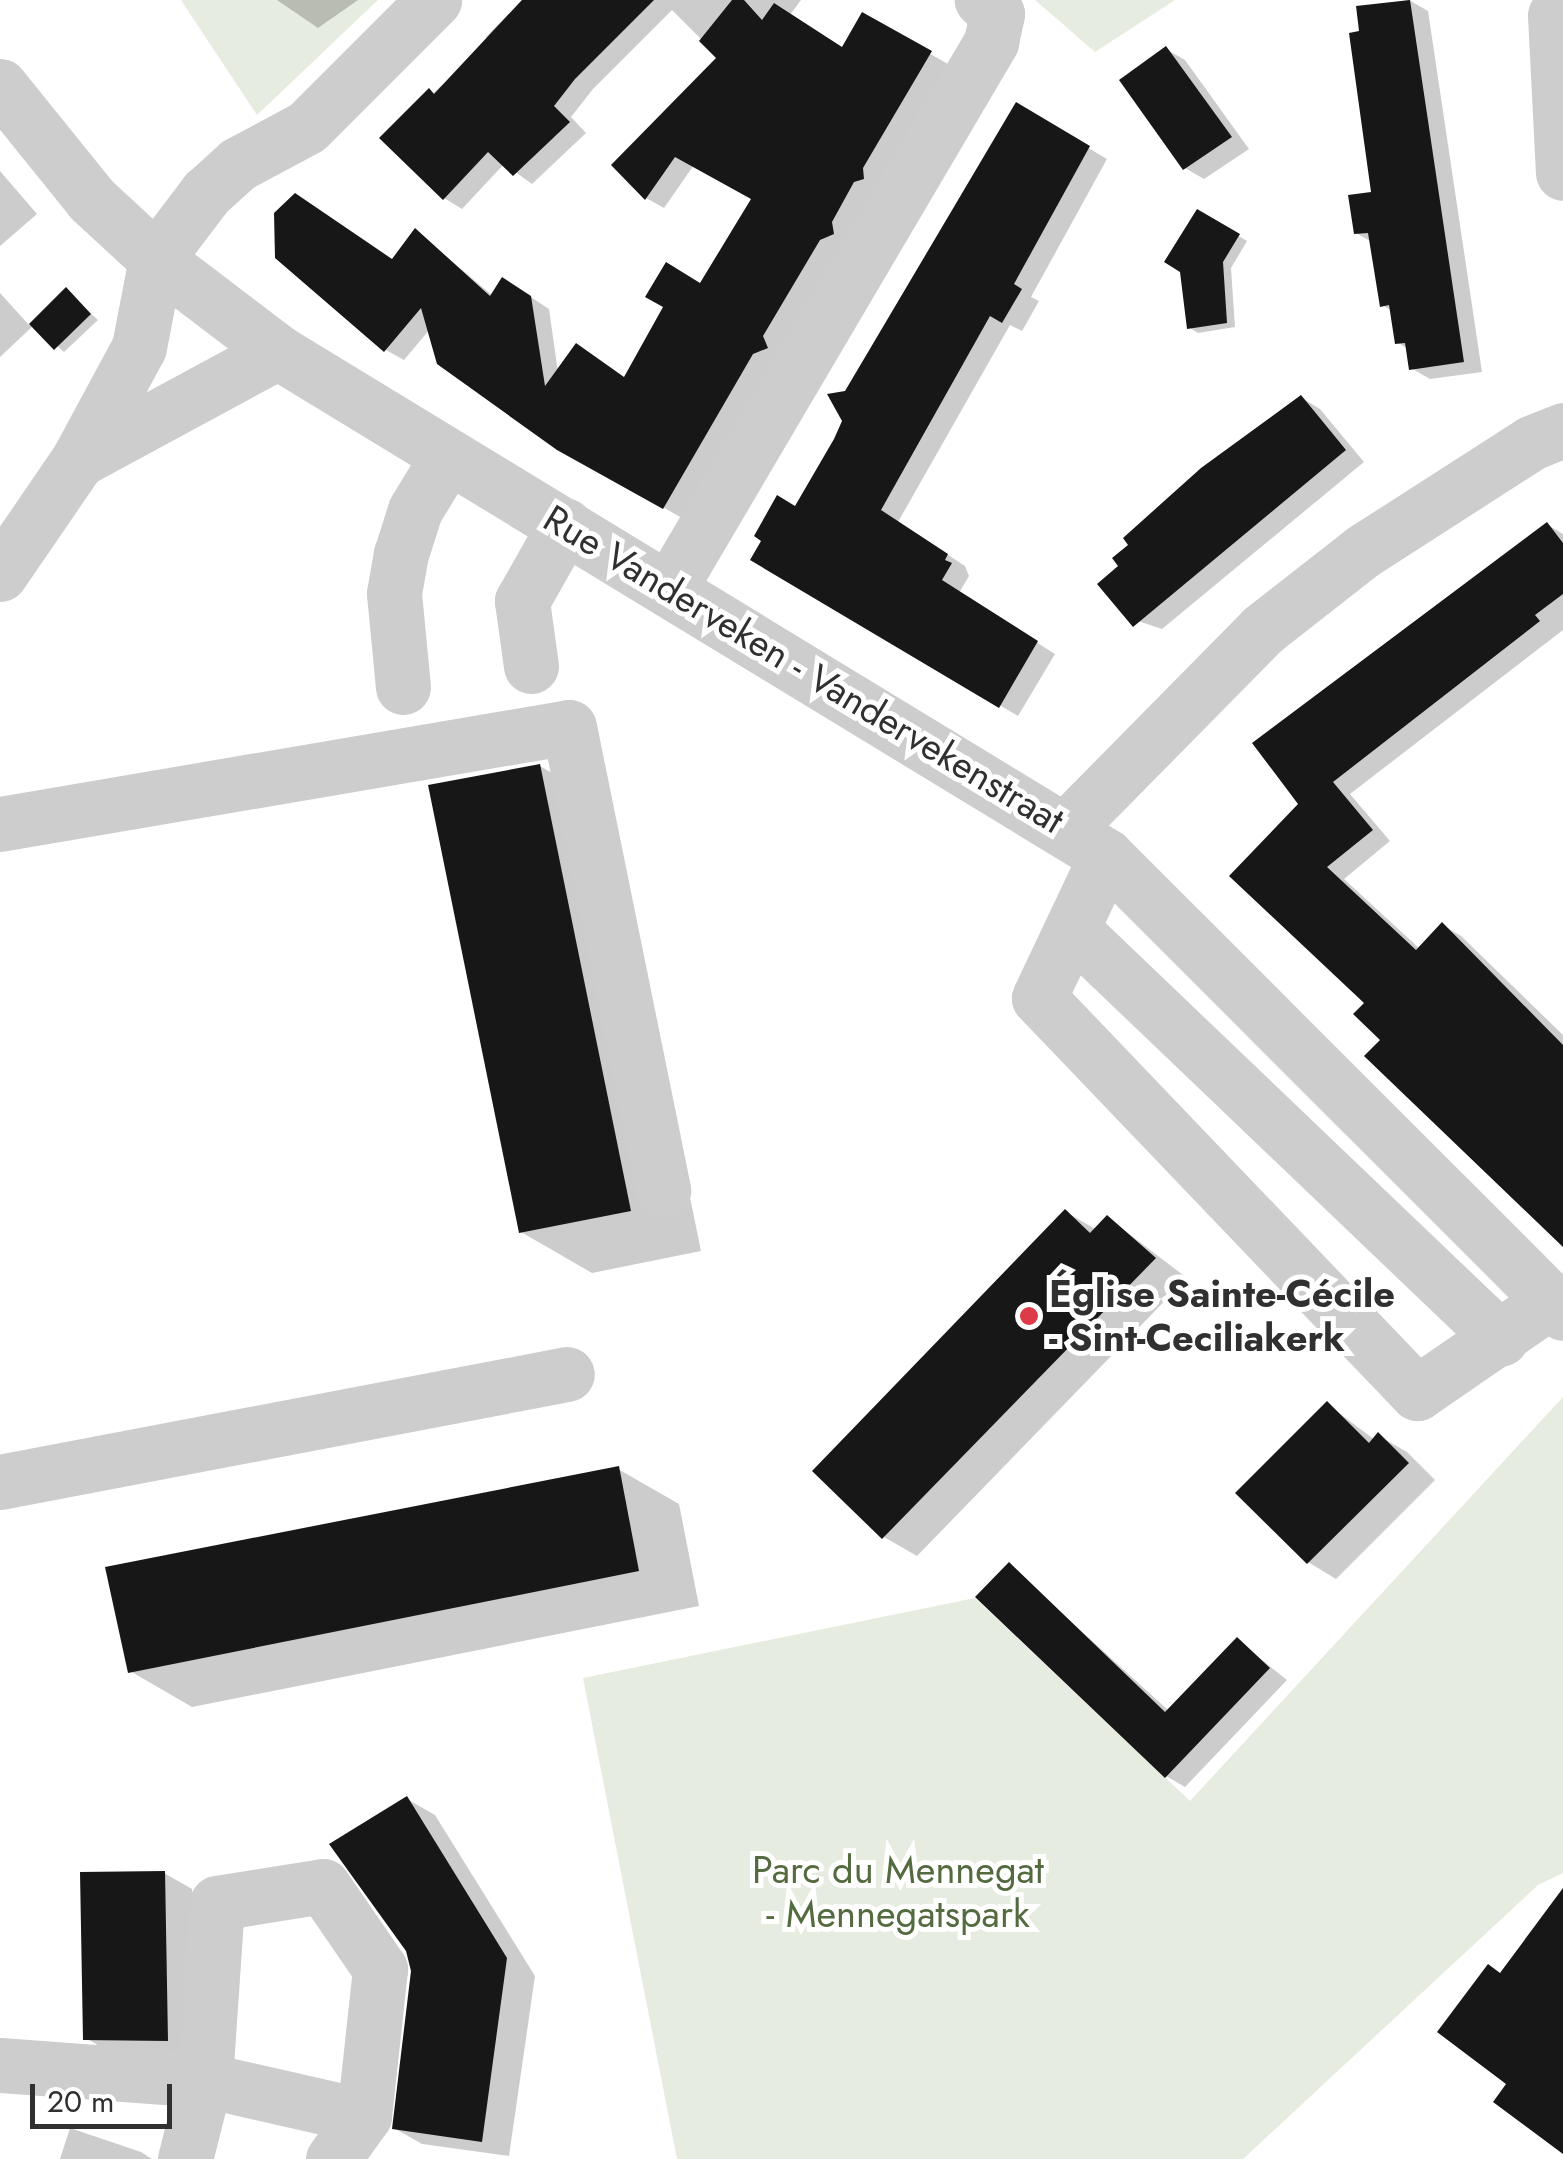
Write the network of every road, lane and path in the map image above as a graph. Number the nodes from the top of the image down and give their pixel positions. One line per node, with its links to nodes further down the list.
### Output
1 (434, 0): 6 (street)
2 (982, 0): 13 (street)
3 (1555, 16): 5 (street)
4 (0, 86): 6 (street, Rue Vanderveken - Vandervekenstraat)
5 (1563, 173)
6 (156, 259): 7 (street, Rue Vanderveken - Vandervekenstraat); 10 (street)
7 (278, 352): 9 (street, Rue Vanderveken - Vandervekenstraat); 10 (street)
8 (1563, 430): 17 (street)
9 (448, 456): 11 (street, Rue Vanderveken - Vandervekenstraat); 15 (street)
10 (78, 460): 12 (street)
11 (565, 525): 13 (street, Rue Vanderveken - Vandervekenstraat); 14 (street)
12 (0, 574)
13 (670, 587): 17 (street, Rue Vanderveken - Vandervekenstraat)
14 (531, 666)
15 (403, 688)
16 (0, 824): 19 (street)
17 (1087, 842): 18 (street); 20 (street, Rue Vanderveken - Vandervekenstraat)
18 (1072, 929): 21 (street); 21 (street)
19 (662, 1191)
20 (1557, 1307): 21 (street)
21 (1501, 1339)
22 (567, 1374): 23 (street)
23 (0, 1482)
24 (0, 2065): 25 (street)
25 (205, 2080): 26 (street); 26 (street); 27 (street)
26 (364, 2116): 28 (street)
27 (185, 2159)
28 (333, 2159)

